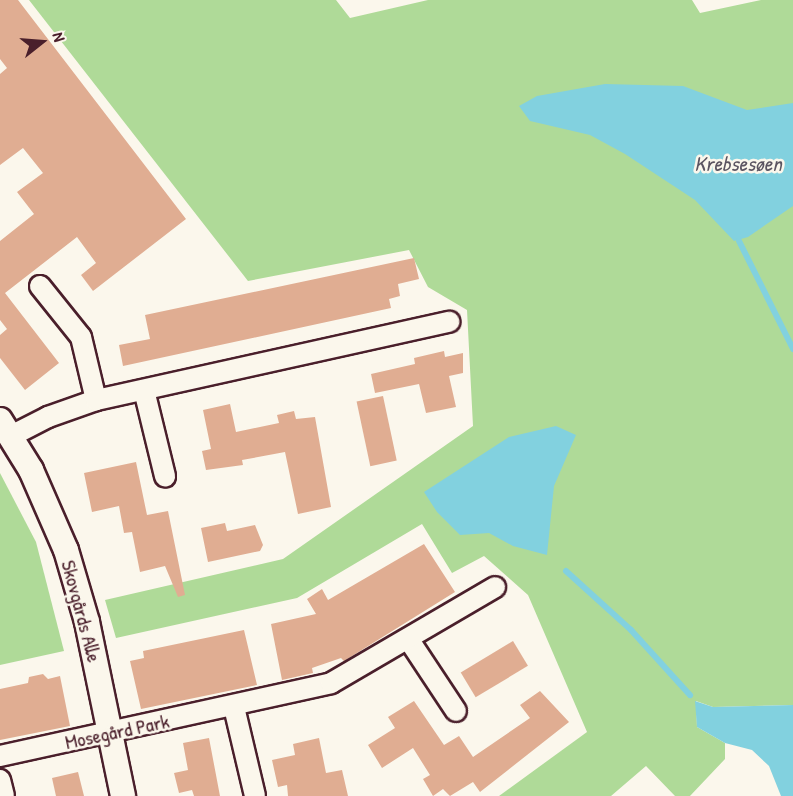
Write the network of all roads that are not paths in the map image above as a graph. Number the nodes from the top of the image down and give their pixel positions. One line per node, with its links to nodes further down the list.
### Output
1 (40, 286): 4 (street)
2 (449, 322): 3 (street, Skovgårds Alle)
3 (144, 390): 4 (street, Skovgårds Alle); 6 (street)
4 (96, 400): 5 (street, Skovgårds Alle)
5 (5, 428): 11 (street, Skovgårds Alle)
6 (165, 476)
7 (495, 588): 8 (street, Mosegård Park)
8 (409, 640): 9 (street, Mosegård Park); 10 (street)
9 (234, 707): 11 (street, Mosegård Park); 16 (street)
10 (456, 711)
11 (110, 733): 12 (street, Mosegård Park); 15 (street, Skovgårds Alle)
12 (0, 756)
13 (0, 780): 14 (street)
14 (4, 796)
15 (123, 796)
16 (255, 796)

